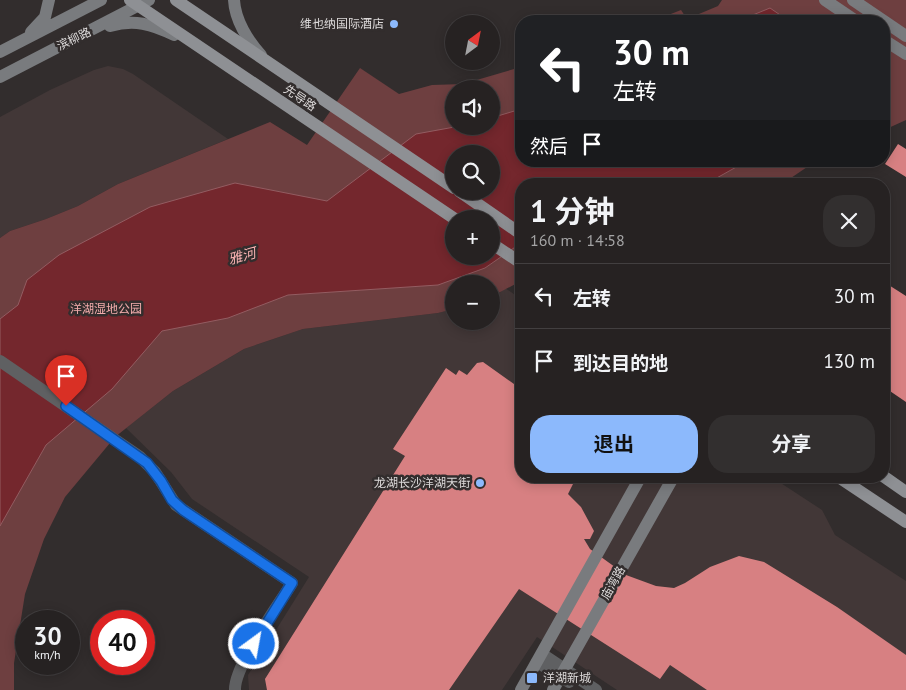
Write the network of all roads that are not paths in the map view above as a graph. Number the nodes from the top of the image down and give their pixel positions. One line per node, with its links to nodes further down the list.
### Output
1 (49, 0): 13 (main road)
2 (101, 0): 13 (main road, 滨柳路)
3 (176, 0): 18 (main road, 先导路)
4 (234, 0): 18 (main road)
5 (825, 0): 8 (main road)
6 (853, 0): 9 (main road)
7 (139, 2): 11 (main road, 滨柳路); 15 (main road, 先导路)
8 (847, 15)
9 (875, 15)
10 (890, 25): 12 (main road)
11 (90, 31): 15 (main road); 19 (main road, 滨柳路)
12 (906, 36)
13 (22, 40): 16 (main road, 滨柳路)
14 (890, 44): 17 (main road)
15 (198, 46): 22 (main road, 先导路)
16 (0, 52)
17 (906, 54)
18 (266, 60): 20 (main road, 先导路)
19 (0, 77)
20 (445, 182)
21 (472, 200): 23 (main road)
22 (445, 212)
23 (515, 230)
24 (500, 249): 25 (main road)
25 (515, 259)
26 (0, 362): 32 (street)
27 (0, 371): 32 (street)
28 (890, 481): 33 (main road)
29 (637, 483): 35 (main road)
30 (670, 483): 36 (main road, 庙湾路)
31 (848, 483): 34 (main road)
32 (158, 484): 37 (street); 38 (street)
33 (906, 492)
34 (906, 522)
35 (539, 658): 36 (street); 39 (main road)
36 (562, 673): 40 (main road, 庙湾路); 41 (street); 42 (street)
37 (230, 690)
38 (235, 690)
39 (521, 690)
40 (553, 690)
41 (581, 690)
42 (596, 690)

